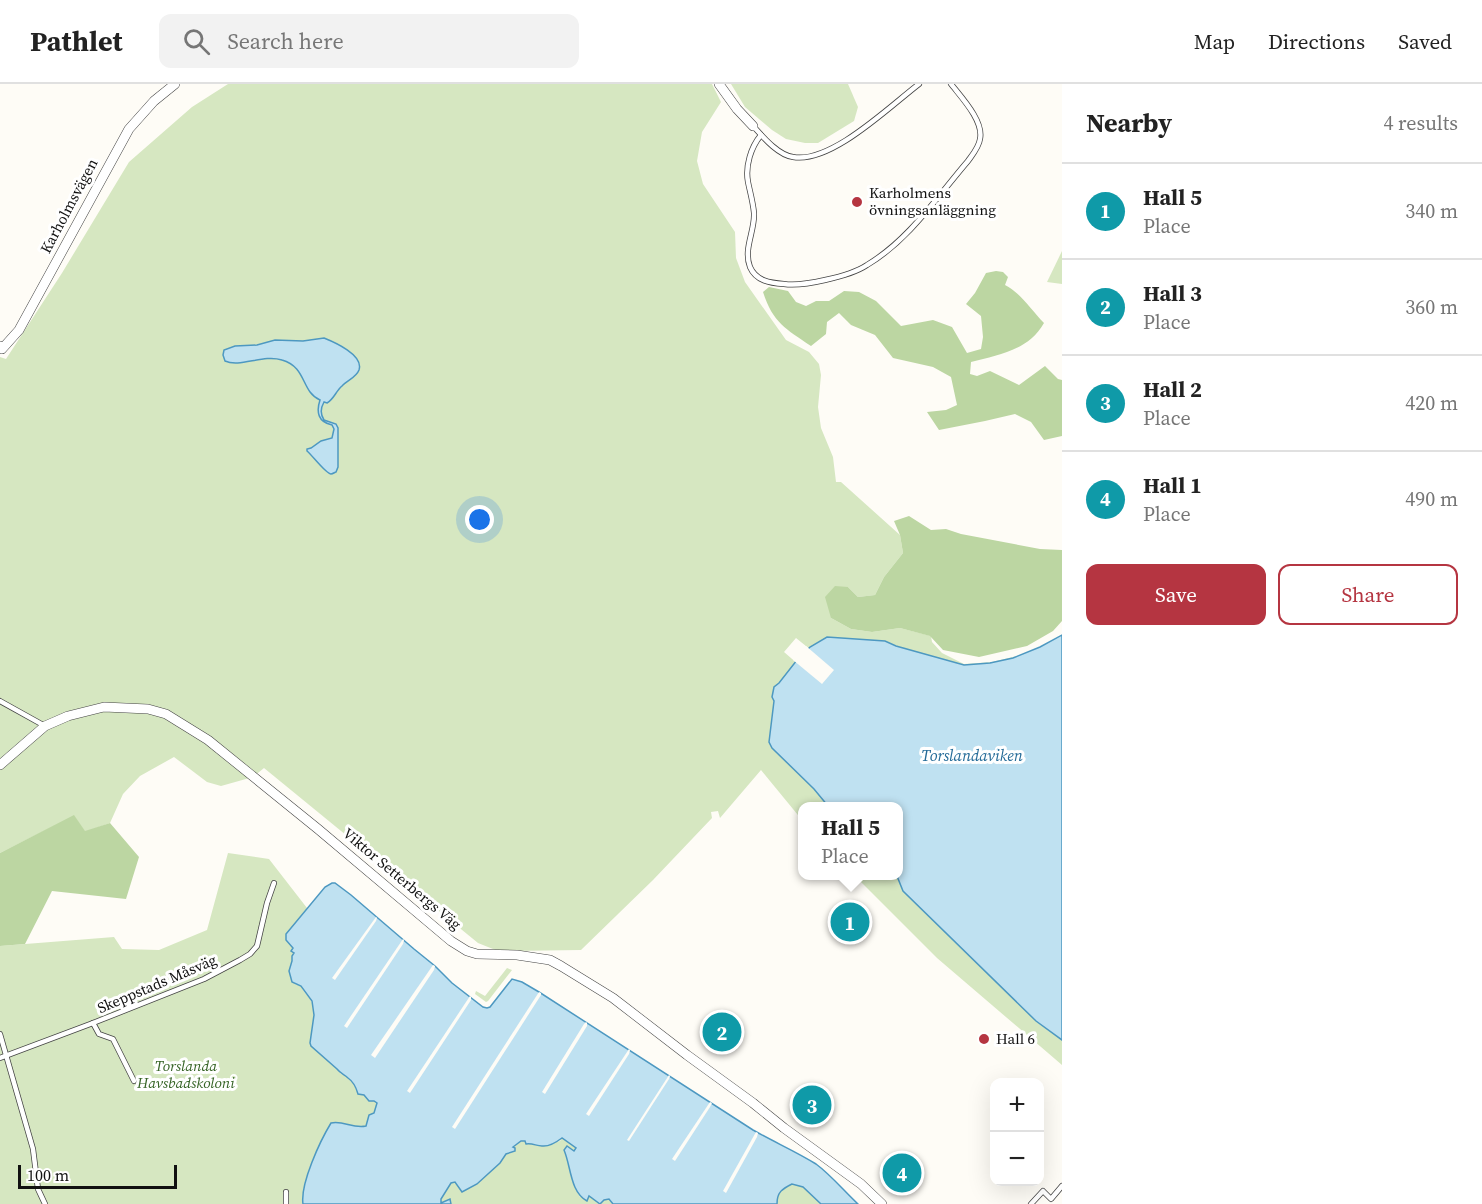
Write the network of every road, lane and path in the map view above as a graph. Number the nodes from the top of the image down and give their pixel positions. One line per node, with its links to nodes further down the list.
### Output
1 (175, 84): 7 (street, Karholmsvägen)
2 (719, 84): 5 (street)
3 (919, 84): 6 (lane)
4 (951, 84): 6 (lane)
5 (753, 126): 6 (lane)
6 (761, 135)
7 (1, 350)
8 (0, 701): 9 (lane)
9 (45, 726): 10 (street, Viktor Setterbergs Väg); 20 (street, Viktor Setterbergs Väg)
10 (0, 765)
11 (274, 883): 12 (lane, Skeppstads Måsväg)
12 (93, 1023): 14 (lane, Skeppstads Måsväg); 15 (lane)
13 (0, 1034): 14 (lane)
14 (3, 1057): 18 (lane)
15 (134, 1081)
16 (1062, 1186): 21 (lane)
17 (286, 1192): 19 (lane)
18 (45, 1204)
19 (285, 1204)
20 (882, 1204)
21 (1031, 1204)

